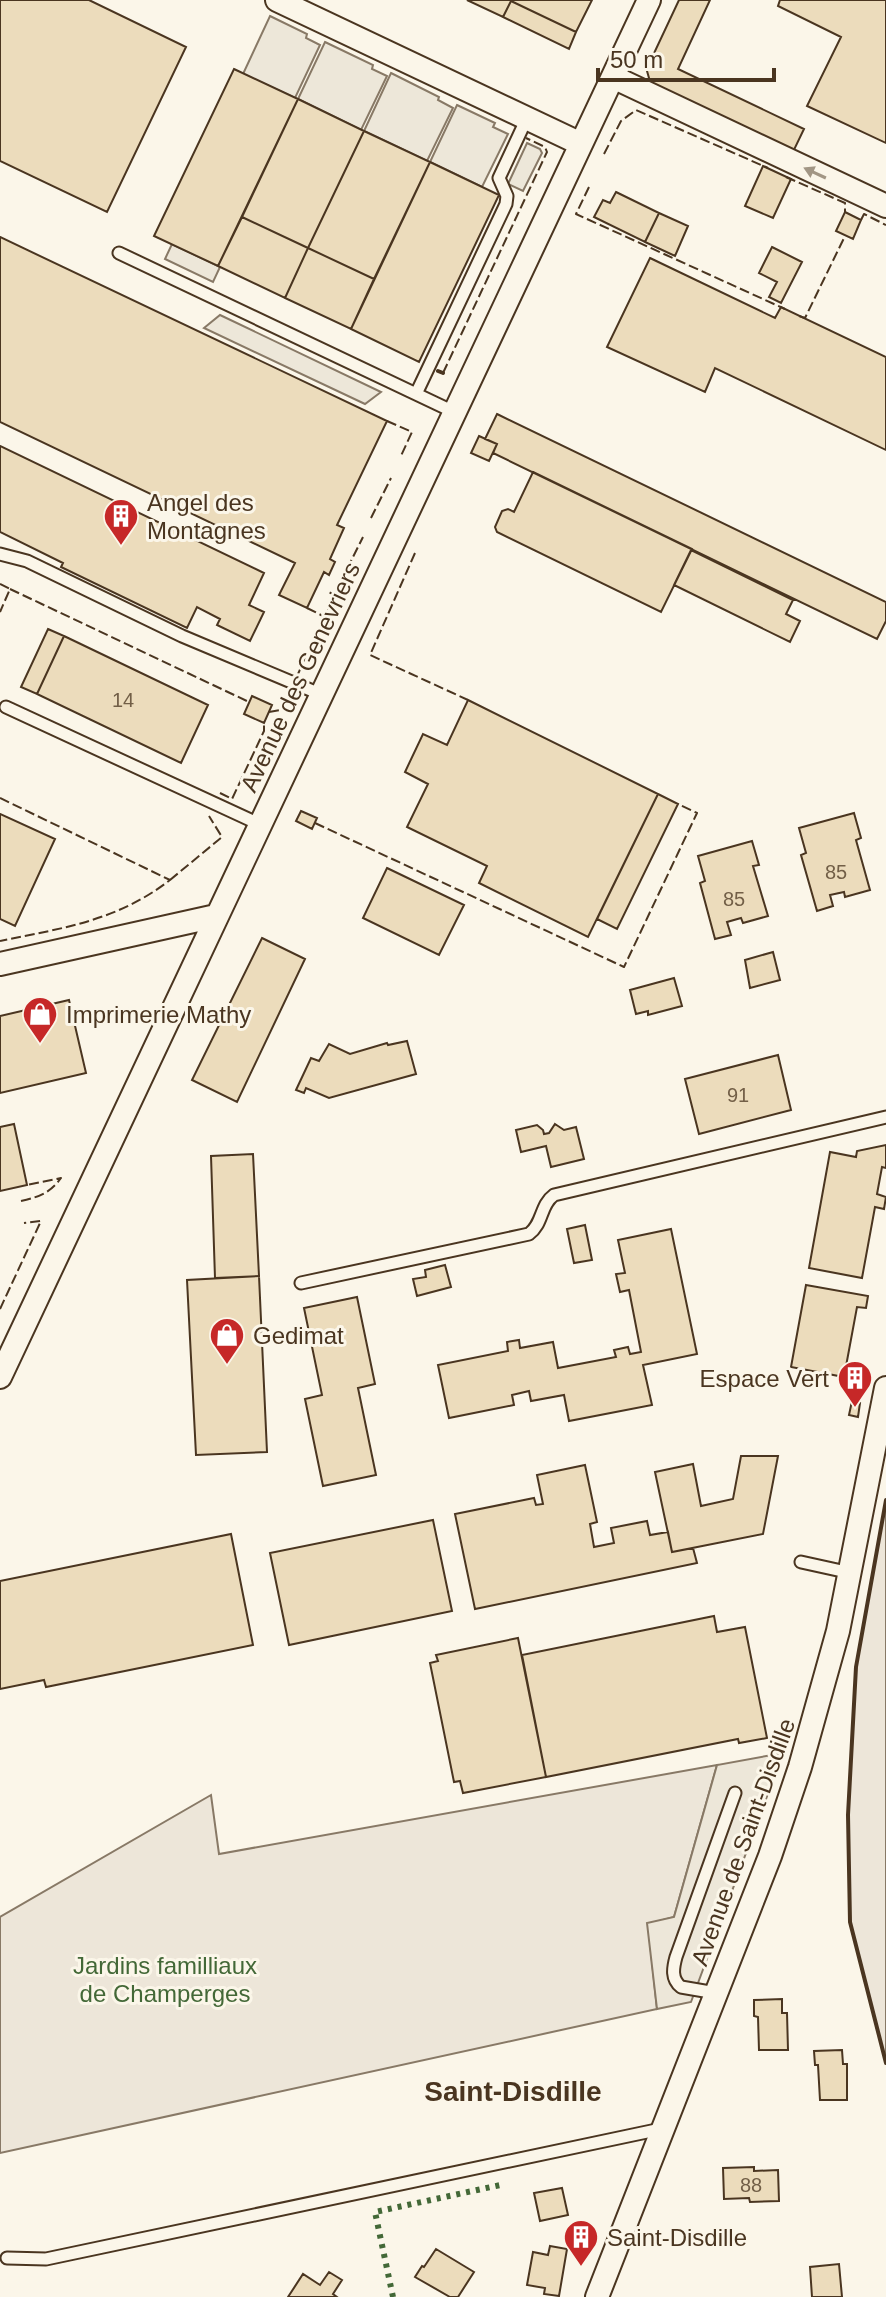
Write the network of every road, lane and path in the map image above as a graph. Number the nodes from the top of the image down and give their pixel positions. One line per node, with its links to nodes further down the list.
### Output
1 (277, 0): 4 (street)
2 (649, 0): 3 (street, Avenue des Genevriers)
3 (613, 77): 5 (street, Avenue des Genevriers); 6 (street, one-way to 3)
4 (527, 118): 5 (street); 8 (lane)
5 (581, 144): 9 (street, Avenue des Genevriers)
6 (886, 206)
7 (119, 253): 8 (lane)
8 (416, 394): 9 (lane)
9 (454, 412): 11 (street, Avenue des Genevriers)
10 (0, 554): 11 (lane)
11 (320, 694): 13 (street, Avenue des Genevriers)
12 (6, 707): 13 (lane)
13 (259, 824): 14 (street, Avenue des Genevriers)
14 (216, 916): 15 (street); 18 (street, Avenue des Genevriers)
15 (0, 964)
16 (886, 1117): 17 (lane)
17 (301, 1283)
18 (0, 1377)
19 (886, 1388): 21 (street, Avenue de Saint-Disdille)
20 (801, 1562): 21 (lane)
21 (851, 1573): 23 (street, Avenue de Saint-Disdille)
22 (735, 1793): 23 (lane)
23 (716, 1993): 24 (street, Avenue de Saint-Disdille)
24 (663, 2129): 25 (lane); 26 (street, Avenue de Saint-Disdille)
25 (7, 2258)
26 (597, 2297)

